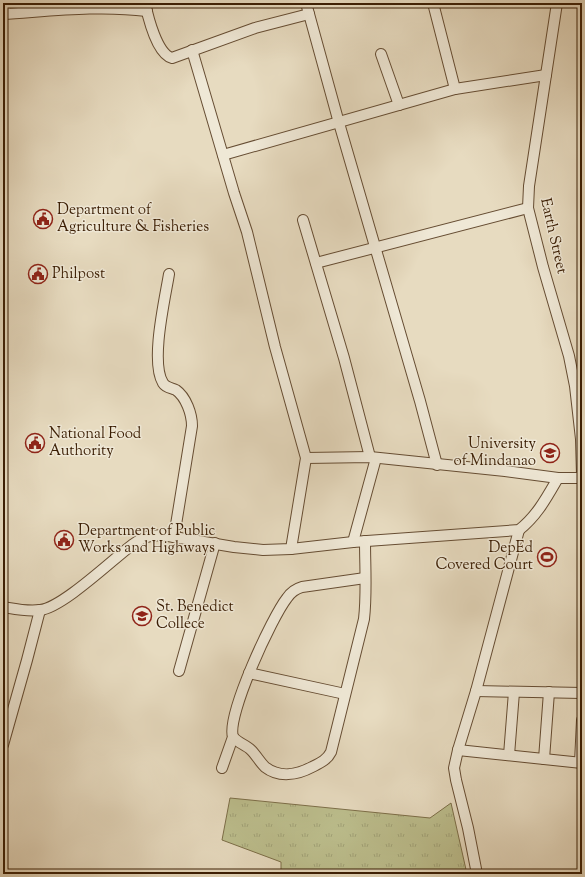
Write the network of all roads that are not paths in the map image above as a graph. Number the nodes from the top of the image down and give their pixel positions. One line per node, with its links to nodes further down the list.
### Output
1 (5, 3): 6 (street)
2 (306, 3): 7 (street)
3 (433, 3): 11 (street)
4 (557, 3): 10 (street, Earth Street)
5 (146, 7): 6 (street); 8 (street)
6 (4, 14)
7 (309, 14): 8 (street); 13 (street)
8 (192, 50): 14 (street)
9 (381, 54): 12 (street)
10 (546, 75): 11 (street); 15 (street, Earth Street)
11 (456, 89): 12 (street)
12 (399, 106): 13 (street)
13 (339, 123): 14 (street); 17 (street)
14 (223, 155): 21 (street)
15 (528, 208): 17 (street); 20 (street, Earth Street)
16 (304, 220): 18 (street)
17 (375, 247): 18 (street); 23 (street)
18 (316, 263): 22 (street)
19 (169, 274): 27 (street)
20 (581, 439): 24 (street, Earth Street)
21 (306, 458): 22 (street); 31 (street)
22 (373, 458): 23 (street); 29 (street)
23 (438, 465): 25 (street)
24 (582, 476): 25 (street)
25 (558, 478): 26 (street)
26 (519, 530): 28 (street); 37 (street)
27 (174, 537): 30 (street); 34 (street)
28 (365, 541): 29 (street); 32 (street)
29 (353, 542): 31 (street)
30 (215, 543): 31 (street); 35 (street)
31 (291, 549)
32 (365, 578): 36 (street); 41 (street)
33 (3, 607): 34 (street)
34 (40, 610): 44 (street)
35 (179, 671)
36 (249, 673): 41 (street); 43 (street)
37 (476, 691): 38 (street); 45 (street)
38 (514, 692): 39 (street); 46 (street)
39 (549, 692): 40 (street); 47 (street)
40 (582, 693)
41 (345, 694): 43 (street)
42 (582, 720): 48 (street)
43 (233, 737): 49 (street)
44 (3, 745)
45 (458, 750): 46 (street); 50 (street)
46 (509, 756): 47 (street)
47 (544, 759): 48 (street)
48 (581, 763)
49 (222, 768)
50 (476, 874)

